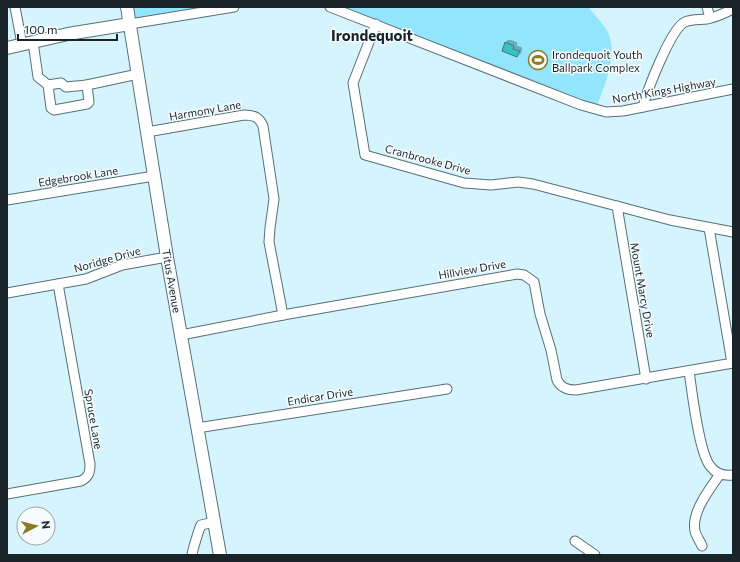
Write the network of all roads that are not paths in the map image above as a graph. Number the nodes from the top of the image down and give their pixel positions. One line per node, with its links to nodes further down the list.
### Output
1 (15, 7): 10 (street)
2 (127, 7): 8 (main road, Titus Avenue)
3 (234, 7): 8 (street)
4 (330, 7): 9 (street, North Kings Highway)
5 (707, 7): 7 (street)
6 (733, 9): 7 (street)
7 (710, 18): 16 (street)
8 (130, 24): 10 (main road); 12 (main road, Titus Avenue)
9 (376, 24): 16 (street, North Kings Highway); 20 (street, Cranbrooke Drive)
10 (27, 43): 11 (main road); 13 (street)
11 (7, 48)
12 (138, 74): 14 (street); 17 (main road, Titus Avenue)
13 (48, 85): 14 (street); 14 (street)
14 (86, 85)
15 (733, 89): 16 (street, North Kings Highway)
16 (643, 107)
17 (147, 132): 18 (main road, Titus Avenue); 26 (street, Harmony Lane)
18 (154, 176): 19 (street, Edgebrook Lane); 23 (main road, Titus Avenue)
19 (7, 200)
20 (617, 206): 21 (street, Cranbrooke Drive); 30 (street, Mount Marcy Drive)
21 (709, 228): 22 (street, Cranbrooke Drive); 28 (street)
22 (733, 232)
23 (167, 256): 24 (street, Noridge Drive); 27 (main road, Titus Avenue)
24 (58, 284): 25 (street, Noridge Drive); 35 (street, Spruce Lane)
25 (7, 293)
26 (283, 315): 27 (street, Hillview Drive); 30 (street, Hillview Drive)
27 (181, 335): 32 (main road, Titus Avenue)
28 (733, 363): 29 (street, Hillview Drive)
29 (689, 371): 30 (street, Hillview Drive); 33 (street)
30 (646, 379)
31 (447, 388): 32 (street, Endicar Drive)
32 (197, 428): 36 (main road, Titus Avenue)
33 (720, 474): 34 (street); 38 (street)
34 (733, 475)
35 (7, 494)
36 (214, 522): 39 (street); 40 (main road, Titus Avenue)
37 (575, 541): 41 (street)
38 (702, 546)
39 (192, 555)
40 (220, 555)
41 (595, 555)

